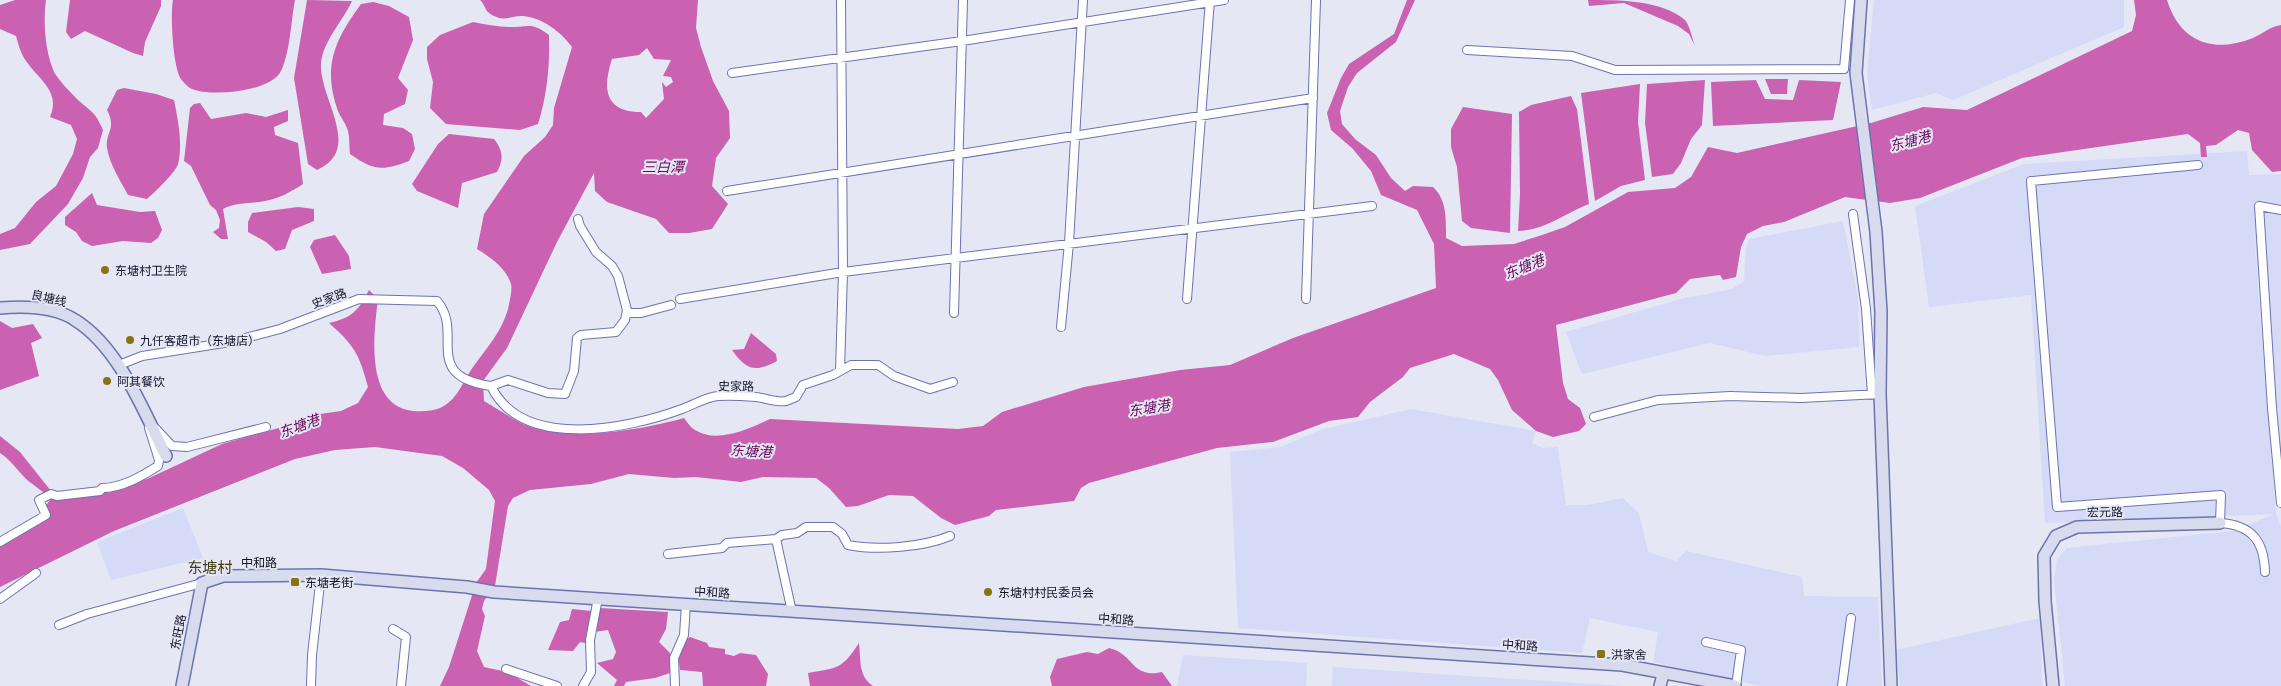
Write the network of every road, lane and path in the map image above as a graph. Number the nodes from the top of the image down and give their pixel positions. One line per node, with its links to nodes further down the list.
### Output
1 (841, 0): 12 (street)
2 (963, 0): 10 (street)
3 (1083, 0): 9 (street)
4 (1224, 0): 8 (street)
5 (1316, 0): 14 (street)
6 (1850, 0): 11 (street)
7 (1861, 0): 42 (street)
8 (1210, 1): 9 (street); 15 (street)
9 (1082, 22): 10 (street); 16 (street)
10 (962, 41): 12 (street); 17 (street)
11 (1467, 50)
12 (841, 57): 13 (street); 19 (street)
13 (732, 72)
14 (1313, 98): 15 (street); 23 (street)
15 (1200, 116): 16 (street); 26 (street)
16 (1074, 137): 17 (street); 27 (street)
17 (958, 155): 19 (street); 28 (street)
18 (2198, 165): 48 (street)
19 (842, 173): 20 (street); 29 (street)
20 (727, 191)
21 (1372, 206): 23 (street)
22 (2281, 210): 47 (street)
23 (1310, 213): 26 (street); 32 (street)
24 (1853, 214): 42 (street)
25 (578, 219): 35 (street)
26 (1192, 228): 27 (street); 31 (street)
27 (1069, 244): 28 (street); 37 (street)
28 (955, 258): 29 (street); 36 (street)
29 (843, 272): 30 (street); 39 (street)
30 (680, 299)
31 (1187, 299)
32 (1306, 300)
33 (671, 305): 35 (street)
34 (0, 308): 38 (street, 良塘线)
35 (627, 313): 41 (street, 史家路)
36 (954, 313)
37 (1061, 327)
38 (119, 365): 41 (street, 史家路); 44 (street, 良塘线)
39 (840, 371): 40 (street, 史家路); 41 (street, 史家路)
40 (953, 382)
41 (491, 386)
42 (1876, 395): 43 (street); 76 (street)
43 (1594, 417)
44 (148, 421): 45 (street); 46 (street, 良塘线); 51 (street)
45 (266, 427)
46 (166, 456)
47 (2281, 502)
48 (2220, 523): 53 (street); 77 (street, 宏元路)
49 (950, 536): 50 (street)
50 (776, 539): 52 (street); 60 (street)
51 (0, 542)
52 (668, 554)
53 (2265, 572)
54 (36, 573): 58 (street)
55 (321, 575): 56 (street, 中和路); 57 (street, 中和路); 68 (street)
56 (202, 583): 62 (street, 中和路); 67 (street, 东旺路)
57 (598, 598): 59 (street, 中和路); 71 (street)
58 (0, 599)
59 (686, 604): 60 (street, 中和路); 72 (street)
60 (792, 612): 66 (street, 中和路)
61 (1851, 618): 75 (street)
62 (59, 625)
63 (393, 630): 69 (street)
64 (1706, 642): 74 (street)
65 (506, 669): 70 (street)
66 (1663, 674): 73 (street); 74 (street, 中和路)
67 (182, 686)
68 (311, 686)
69 (401, 686)
70 (557, 686)
71 (583, 686)
72 (675, 686)
73 (1660, 686)
74 (1735, 686)
75 (1842, 686)
76 (1891, 686)
77 (2054, 686)

